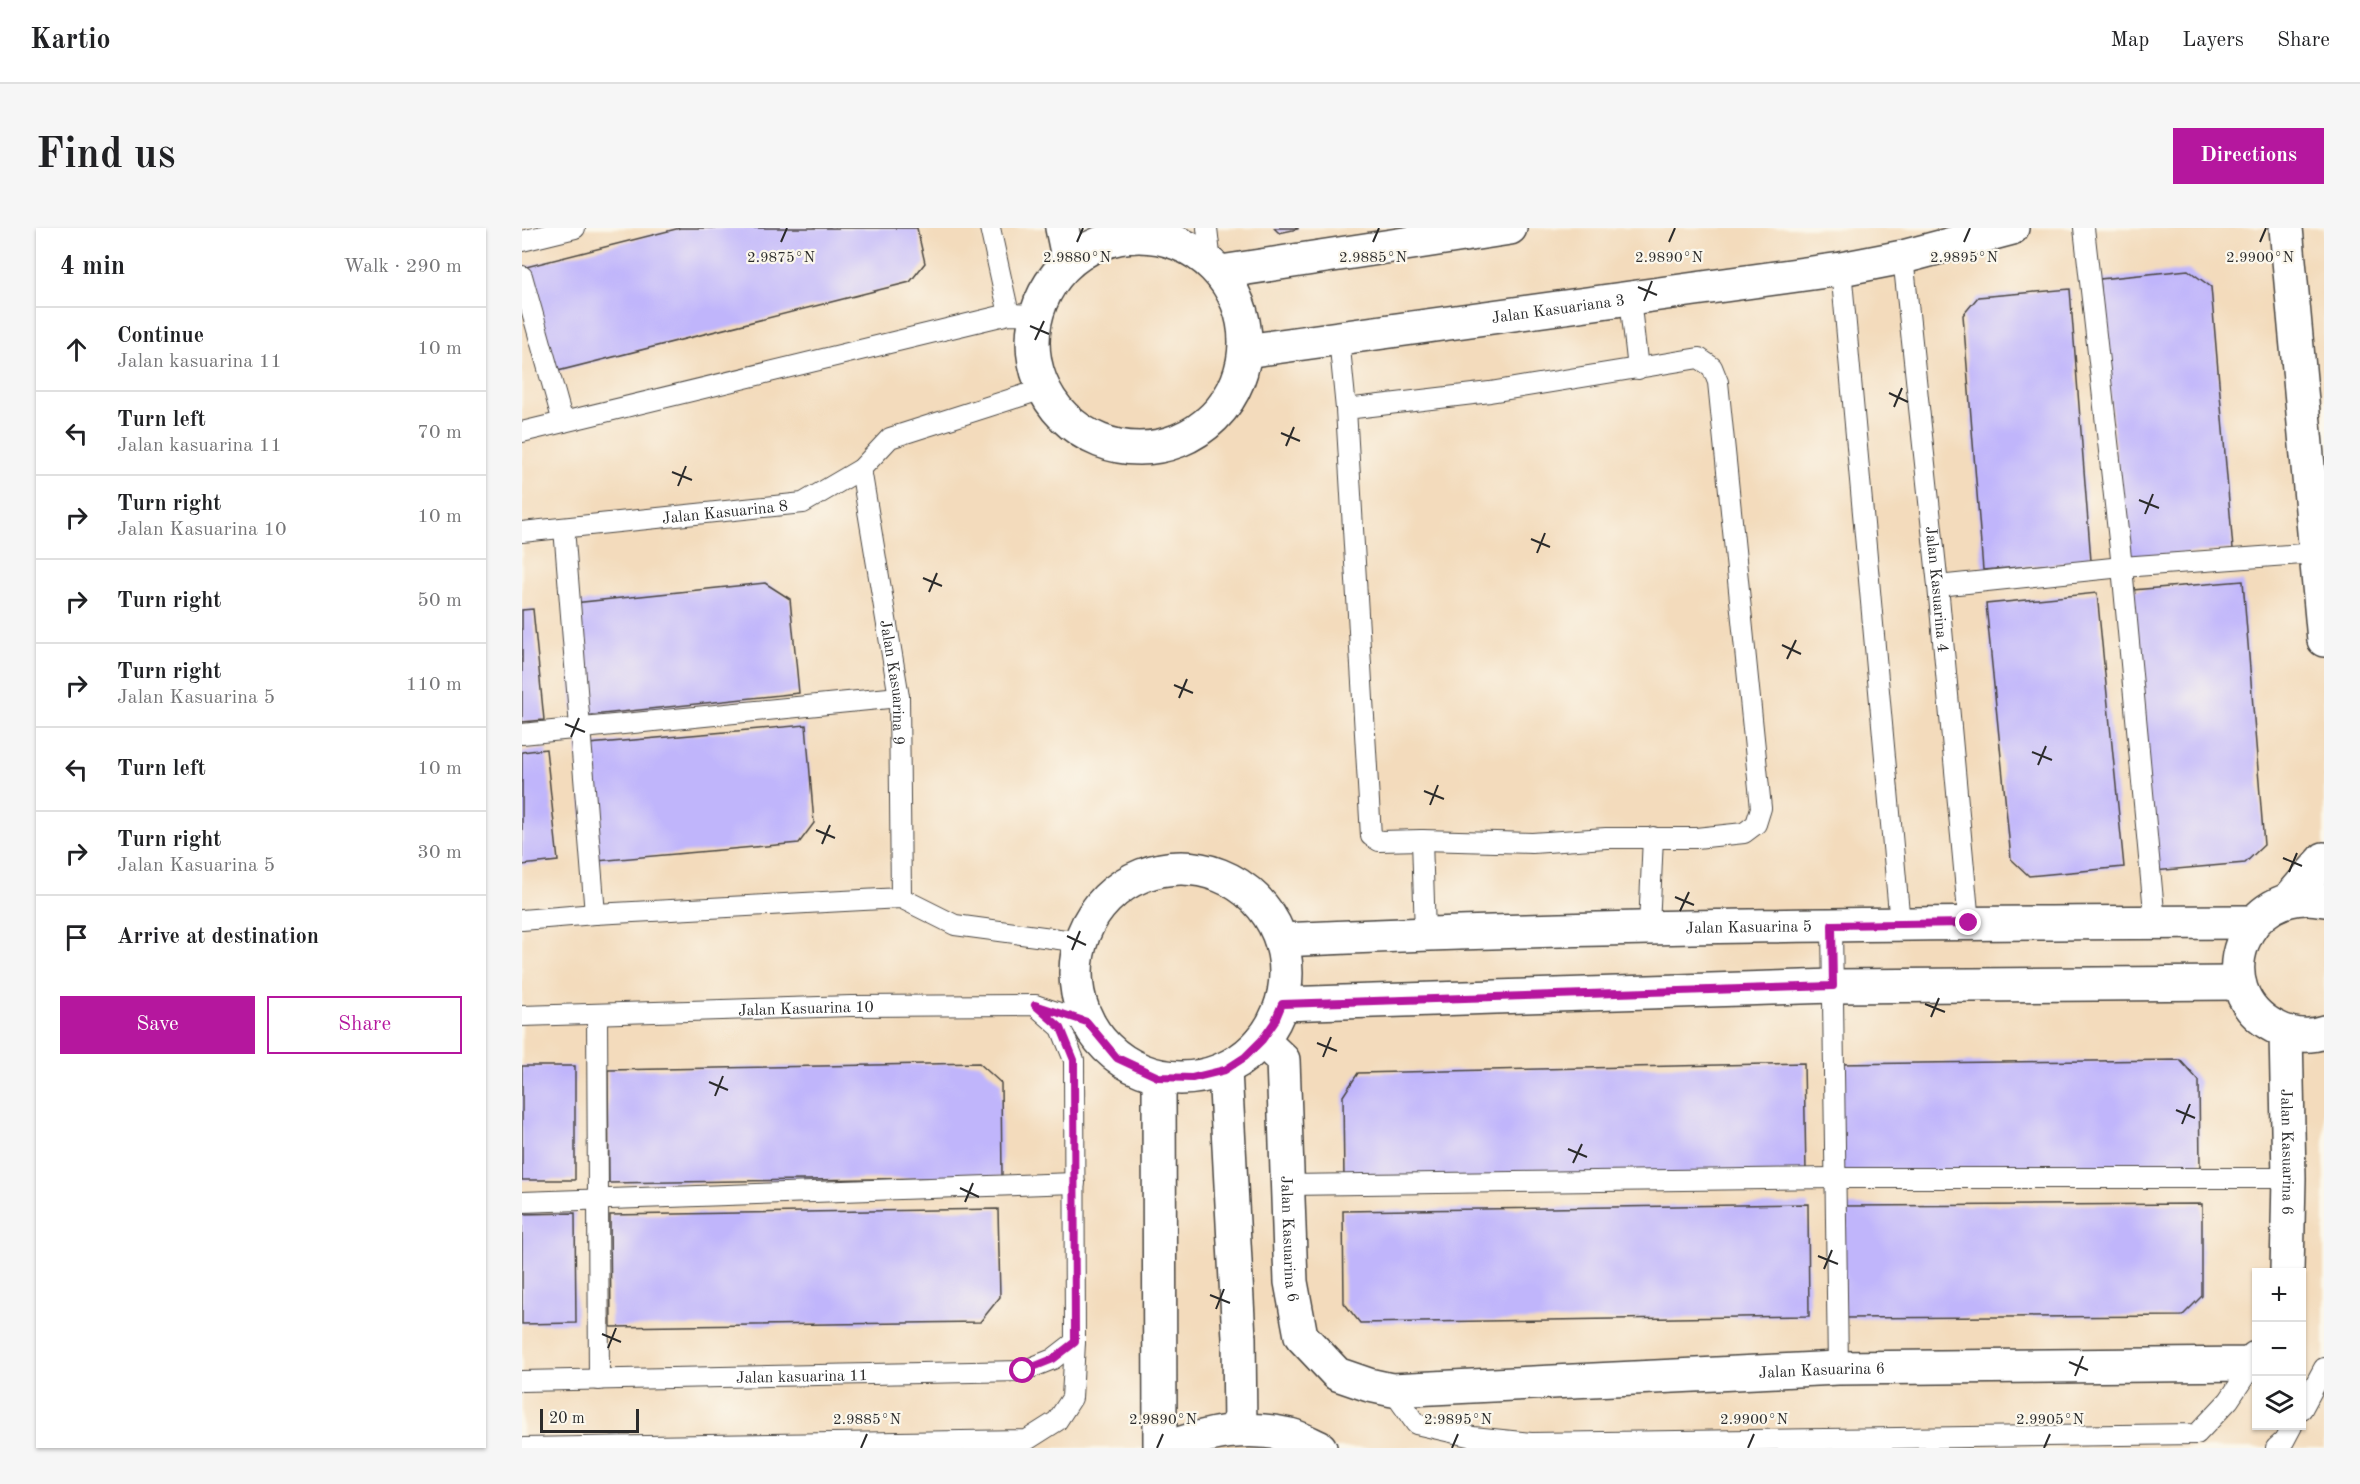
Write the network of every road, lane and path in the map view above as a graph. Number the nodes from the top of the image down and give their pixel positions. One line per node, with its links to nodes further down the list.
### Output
1 (575, 228): 10 (lane)
2 (990, 228): 17 (lane)
3 (1062, 228): 12 (street)
4 (1207, 228): 13 (lane)
5 (1510, 228): 13 (street)
6 (2012, 228): 11 (street, Jalan Kasuariana 3)
7 (2084, 228): 29 (lane)
8 (2286, 228): 28 (street)
9 (1126, 232): 12 (street); 13 (street)
10 (522, 241)
11 (1903, 257): 14 (street, Jalan Kasuariana 3); 30 (lane, Jalan Kasuarina 4)
12 (1069, 262): 17 (street)
13 (1216, 268): 19 (street)
14 (1841, 268): 16 (street, Jalan Kasuariana 3); 46 (lane)
15 (522, 276): 23 (lane)
16 (1630, 298): 18 (street, Jalan Kasuariana 3); 20 (lane)
17 (1023, 314): 21 (street); 23 (lane)
18 (1339, 338): 19 (street, Jalan Kasuariana 3); 22 (lane)
19 (1245, 351): 21 (street)
20 (1638, 369): 22 (lane); 35 (lane)
21 (1043, 389): 25 (lane, Jalan Kasuarina 8)
22 (1346, 409): 36 (lane)
23 (563, 422): 24 (lane)
24 (522, 432)
25 (861, 468): 26 (lane, Jalan Kasuarina 8); 32 (lane, Jalan Kasuarina 9)
26 (564, 528): 27 (lane, Jalan Kasuarina 8); 33 (lane)
27 (522, 532)
28 (2316, 553): 29 (lane); 31 (street)
29 (2122, 567): 30 (lane); 43 (lane)
30 (1938, 586): 45 (lane, Jalan Kasuarina 4)
31 (2324, 640)
32 (899, 697): 33 (lane); 38 (lane, Jalan Kasuarina 9)
33 (580, 728): 34 (lane); 41 (lane)
34 (522, 734)
35 (1653, 837): 36 (lane); 48 (lane)
36 (1422, 840): 49 (lane)
37 (2324, 859): 39 (street)
38 (901, 898): 41 (lane); 51 (lane)
39 (2289, 899): 40 (street); 44 (street)
40 (2324, 900)
41 (595, 914): 42 (lane)
42 (522, 920)
43 (2155, 922): 44 (street, Jalan Kasuarina 5); 45 (street, Jalan Kasuarina 5)
44 (2253, 922): 52 (street)
45 (1969, 923): 46 (street, Jalan Kasuarina 5)
46 (1900, 924): 47 (street, Jalan Kasuarina 5)
47 (1832, 925): 48 (street, Jalan Kasuarina 5); 53 (lane)
48 (1649, 927): 49 (street, Jalan Kasuarina 5)
49 (1425, 933): 50 (street, Jalan Kasuarina 5)
50 (1281, 940): 51 (street); 54 (street)
51 (1080, 942): 58 (street)
52 (2239, 983): 53 (street); 59 (street)
53 (1833, 986): 54 (street); 64 (lane)
54 (1282, 1004): 61 (street)
55 (1035, 1005): 56 (lane, Jalan Kasuarina 10); 58 (lane, Jalan Kasuarina 10); 66 (lane)
56 (597, 1015): 57 (lane, Jalan Kasuarina 10); 68 (lane)
57 (522, 1016)
58 (1087, 1022): 63 (street)
59 (2286, 1032): 60 (street); 65 (street, Jalan Kasuarina 6)
60 (2324, 1032)
61 (1262, 1040): 62 (street); 67 (street, Jalan Kasuarina 6)
62 (1225, 1070): 63 (street); 80 (street)
63 (1158, 1077): 83 (street)
64 (1836, 1178): 65 (lane); 67 (lane); 74 (lane)
65 (2289, 1178): 70 (street, Jalan Kasuarina 6)
66 (1075, 1183): 68 (lane); 71 (lane)
67 (1287, 1185): 78 (street, Jalan Kasuarina 6)
68 (599, 1200): 69 (lane); 76 (lane)
69 (522, 1202)
70 (2287, 1268)
71 (1075, 1342): 76 (lane, Jalan kasuarina 11); 82 (lane)
72 (2252, 1361): 74 (street, Jalan Kasuarina 6)
73 (2252, 1366): 78 (lane, Jalan Kasuarina 6)
74 (1838, 1368): 78 (street, Jalan Kasuarina 6)
75 (2324, 1368): 79 (lane)
76 (599, 1380): 77 (lane, Jalan kasuarina 11)
77 (522, 1381)
78 (1392, 1390)
79 (2306, 1399)
80 (1240, 1430): 84 (street); 85 (street)
81 (2290, 1430): 86 (lane)
82 (522, 1448)
83 (1160, 1448)
84 (1168, 1448)
85 (1320, 1448)
86 (2276, 1448)

